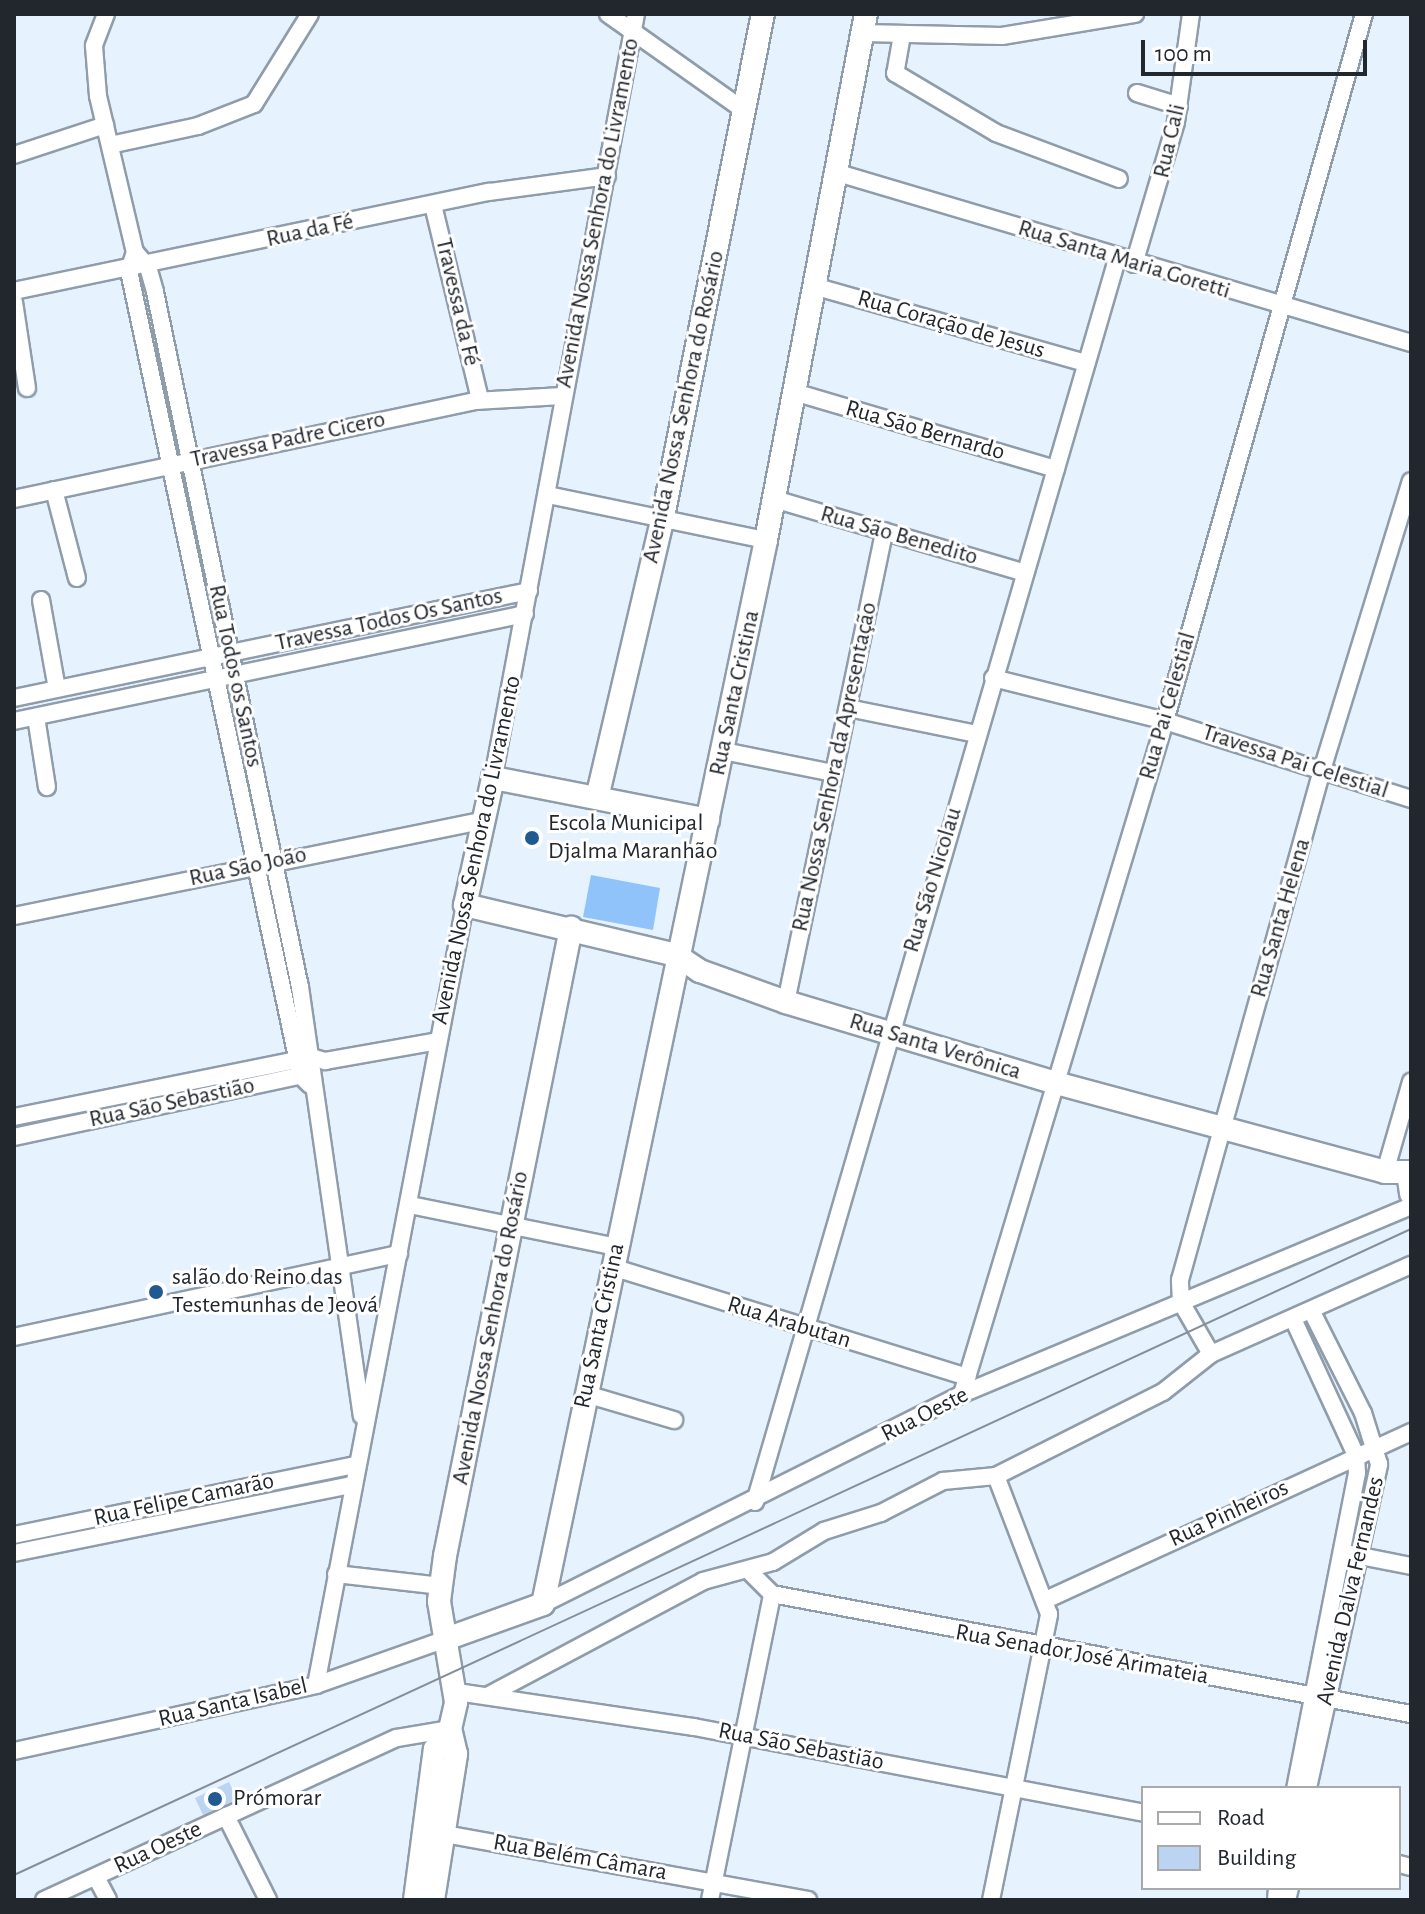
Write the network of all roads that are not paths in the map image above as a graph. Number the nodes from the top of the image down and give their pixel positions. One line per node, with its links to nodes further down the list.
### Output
1 (106, 14): 16 (street)
2 (310, 14): 17 (street)
3 (636, 14): 11 (street, Avenida Nossa Senhora do Livramento)
4 (763, 14): 15 (main road, Avenida Nossa Senhora do Rosário)
5 (1135, 14): 9 (street)
6 (1191, 14): 14 (street, Rua Cali)
7 (1364, 14): 31 (street, Rua Pai Celestial)
8 (612, 15): 11 (street)
9 (1080, 20): 12 (street)
10 (864, 23): 12 (street); 19 (main road, Rua Santa Cristina)
11 (633, 31): 15 (street); 20 (street, Avenida Nossa Senhora do Livramento)
12 (902, 35): 21 (street)
13 (1137, 93): 14 (street)
14 (1179, 106): 25 (street, Rua Cali)
15 (745, 111): 47 (main road, Avenida Nossa Senhora do Rosário)
16 (105, 125): 17 (street); 18 (street)
17 (110, 145): 23 (street)
18 (14, 155)
19 (838, 173): 24 (street, Rua Santa Maria Goretti); 28 (main road, Rua Santa Cristina)
20 (607, 176): 22 (street, Rua da Fé); 37 (street, Avenida Nossa Senhora do Livramento)
21 (1119, 179)
22 (433, 205): 26 (street, Rua da Fé); 38 (street, Travessa da Fé)
23 (135, 252): 26 (street); 27 (street)
24 (1117, 259): 25 (street, Rua Santa Maria Goretti); 34 (street, Rua São Nicolau)
25 (1134, 264): 31 (street, Rua Santa Maria Goretti)
26 (148, 267): 27 (street, Rua da Fé); 39 (street, Rua Todos os Santos)
27 (129, 271): 29 (street, Rua da Fé); 40 (street, Rua Todos os Santos)
28 (817, 287): 34 (street, Rua Coração de Jesus); 36 (main road, Rua Santa Cristina)
29 (14, 291)
30 (14, 302): 33 (street)
31 (1282, 308): 32 (street, Rua Santa Maria Goretti); 65 (street, Rua Pai Celestial)
32 (1411, 343)
33 (18, 361): 35 (street)
34 (1086, 363): 41 (street, Rua São Nicolau)
35 (27, 388)
36 (794, 392): 41 (street, Rua São Bernardo); 46 (main road, Rua Santa Cristina)
37 (563, 396): 38 (street, Travessa Padre Cicero); 44 (street, Avenida Nossa Senhora do Livramento)
38 (480, 400): 39 (street, Travessa Padre Cicero)
39 (190, 460): 40 (street, Travessa Padre Cicero); 55 (street, Rua Todos os Santos)
40 (171, 465): 43 (street, Travessa Padre Cicero); 56 (street, Rua Todos os Santos)
41 (1056, 469): 50 (street, Rua São Nicolau)
42 (1411, 481): 68 (street, Rua Santa Helena)
43 (54, 490): 45 (street, Travessa Padre Cicero); 51 (street)
44 (548, 495): 47 (street); 52 (street, Avenida Nossa Senhora do Livramento)
45 (14, 499)
46 (774, 499): 48 (street, Rua São Benedito); 49 (main road, Rua Santa Cristina)
47 (663, 517): 49 (street); 72 (main road, Avenida Nossa Senhora do Rosário)
48 (884, 531): 50 (street, Rua São Benedito); 62 (street, Rua Nossa Senhora da Apresentação)
49 (766, 540): 67 (main road, Rua Santa Cristina)
50 (1025, 573): 58 (street, Rua São Nicolau)
51 (77, 578)
52 (529, 591): 54 (street, Avenida Nossa Senhora do Livramento); 55 (street, Travessa Todos Os Santos)
53 (41, 600): 60 (street)
54 (525, 614): 57 (street, Travessa Todos Os Santos); 70 (street, Avenida Nossa Senhora do Livramento)
55 (230, 653): 56 (street, Travessa Todos Os Santos); 57 (street, Rua Todos os Santos)
56 (212, 657): 59 (street, Rua Todos os Santos); 60 (street, Travessa Todos Os Santos)
57 (234, 675): 59 (street, Travessa Todos Os Santos); 76 (street, Rua Todos os Santos)
58 (993, 678): 65 (street, Travessa Pai Celestial); 66 (street, Rua São Nicolau)
59 (215, 679): 63 (street, Travessa Todos Os Santos); 77 (street, Rua Todos os Santos)
60 (57, 689): 61 (street, Travessa Todos Os Santos)
61 (14, 698)
62 (848, 708): 66 (street); 69 (street, Rua Nossa Senhora da Apresentação)
63 (36, 717): 64 (street, Travessa Todos Os Santos); 71 (street)
64 (14, 721)
65 (1165, 721): 68 (street, Travessa Pai Celestial); 87 (street, Rua Pai Celestial)
66 (977, 734): 83 (street, Rua São Nicolau)
67 (723, 751): 69 (street); 74 (main road, Rua Santa Cristina)
68 (1322, 770): 73 (street, Travessa Pai Celestial); 90 (street, Rua Santa Helena)
69 (833, 773): 82 (street, Rua Nossa Senhora da Apresentação)
70 (493, 778): 72 (main road); 75 (main road, Avenida Nossa Senhora do Livramento)
71 (47, 787)
72 (597, 798): 74 (main road)
73 (1411, 799)
74 (708, 820): 81 (main road, Rua Santa Cristina)
75 (483, 821): 76 (street, Rua São João); 78 (main road, Avenida Nossa Senhora do Livramento)
76 (273, 862): 77 (street, Rua São João); 85 (street, Rua Todos os Santos)
77 (255, 866): 79 (street, Rua São João); 85 (street, Rua Todos os Santos)
78 (465, 905): 80 (main road, Rua Santa Verônica); 84 (street, Avenida Nossa Senhora do Livramento)
79 (14, 916)
80 (571, 928): 81 (main road, Rua Santa Verônica); 97 (main road, Avenida Nossa Senhora do Rosário)
81 (676, 955): 82 (main road, Rua Santa Verônica); 99 (main road, Rua Santa Cristina)
82 (786, 1002): 83 (main road, Rua Santa Verônica)
83 (887, 1032): 87 (main road, Rua Santa Verônica); 105 (street, Rua São Nicolau)
84 (438, 1041): 85 (street, Rua São Sebastião); 95 (street, Avenida Nossa Senhora do Livramento)
85 (310, 1069): 88 (street, Rua São Sebastião); 91 (street, Rua São Sebastião); 100 (street, Rua Todos os Santos)
86 (1411, 1082): 93 (street)
87 (1056, 1083): 90 (main road, Rua Santa Verônica); 108 (street, Rua Pai Celestial)
88 (42, 1112): 89 (street, Rua São Sebastião); 91 (street)
89 (14, 1117)
90 (1223, 1126): 93 (main road, Rua Santa Verônica); 102 (street, Rua Santa Helena)
91 (46, 1130): 92 (street, Rua São Sebastião)
92 (14, 1137)
93 (1385, 1172): 94 (main road, Rua Santa Verônica)
94 (1410, 1179)
95 (410, 1205): 97 (street, Rua Arabutan); 98 (street, Avenida Nossa Senhora do Livramento)
96 (1411, 1206): 102 (street, Rua Oeste)
97 (511, 1224): 99 (street, Rua Arabutan); 127 (main road, Avenida Nossa Senhora do Rosário)
98 (399, 1254): 100 (street); 111 (street, Avenida Nossa Senhora do Livramento)
99 (614, 1257): 105 (street, Rua Arabutan); 109 (main road, Rua Santa Cristina)
100 (340, 1264): 106 (street); 111 (street, Rua Todos os Santos)
101 (1411, 1265): 103 (street)
102 (1181, 1302): 107 (street); 110 (street, Rua Oeste)
103 (1312, 1312): 104 (street); 114 (street, Avenida Dalva Fernandes)
104 (1294, 1321): 107 (street); 115 (street, Avenida Dalva Fernandes)
105 (804, 1328): 108 (street, Rua Arabutan); 119 (street, Rua São Nicolau)
106 (14, 1337)
107 (1211, 1354): 117 (street)
108 (967, 1377): 110 (street, Rua Pai Celestial)
109 (586, 1394): 112 (street); 130 (main road, Rua Santa Cristina)
110 (962, 1394): 119 (street, Rua Oeste)
111 (362, 1416): 116 (street, Avenida Nossa Senhora do Livramento)
112 (674, 1420)
113 (1411, 1432): 114 (street, Rua Pinheiros)
114 (1377, 1446): 115 (street, Rua Pinheiros); 123 (street, Avenida Dalva Fernandes)
115 (1356, 1455): 121 (street, Avenida Dalva Fernandes); 129 (street, Rua Pinheiros)
116 (355, 1465): 118 (street, Avenida Nossa Senhora do Livramento); 120 (street, Rua Felipe Camarão)
117 (996, 1476): 126 (street); 129 (street)
118 (351, 1485): 122 (street, Rua Felipe Camarão); 125 (street, Avenida Nossa Senhora do Livramento)
119 (755, 1502): 130 (street, Rua Oeste)
120 (14, 1535)
121 (1342, 1552): 123 (street); 136 (street, Avenida Dalva Fernandes)
122 (14, 1553)
123 (1359, 1557): 124 (street); 136 (street, Avenida Dalva Fernandes)
124 (1411, 1566)
125 (336, 1574): 127 (street); 133 (street, Avenida Nossa Senhora do Livramento)
126 (756, 1575): 128 (street); 135 (street)
127 (441, 1586): 131 (main road, Avenida Nossa Senhora do Rosário)
128 (772, 1594): 132 (street, Rua Senador José Arimateia); 139 (street)
129 (1048, 1599): 132 (street)
130 (543, 1604): 131 (main road, Rua Oeste)
131 (446, 1639): 133 (street, Rua Santa Isabel); 134 (main road, Avenida Nossa Senhora do Rosário)
132 (1042, 1650): 136 (street, Rua Senador José Arimateia); 143 (street)
133 (316, 1685): 140 (street, Rua Santa Isabel)
134 (457, 1692): 135 (street, Rua São Sebastião); 138 (main road, Avenida Nossa Senhora do Rosário)
135 (489, 1695): 139 (street, Rua São Sebastião)
136 (1319, 1697): 137 (street, Rua Senador José Arimateia); 141 (street, Avenida Dalva Fernandes); 142 (street, Avenida Dalva Fernandes)
137 (1411, 1714)
138 (450, 1729): 145 (street, Rua Oeste); 146 (main road); 152 (main road)
139 (742, 1736): 143 (street, Rua São Sebastião); 148 (street)
140 (14, 1751)
141 (1296, 1786)
142 (1308, 1786)
143 (1014, 1789): 144 (street, Rua São Sebastião); 156 (street)
144 (1141, 1813)
145 (226, 1816): 147 (street, Rua Oeste); 151 (street)
146 (445, 1834): 148 (street, Rua Belém Câmara); 153 (main road)
147 (96, 1877): 149 (street, Rua Oeste); 150 (street)
148 (713, 1883): 154 (street); 155 (street, Rua Belém Câmara)
149 (44, 1900)
150 (108, 1900)
151 (268, 1900)
152 (415, 1900)
153 (433, 1900)
154 (710, 1900)
155 (808, 1900)
156 (991, 1900)

